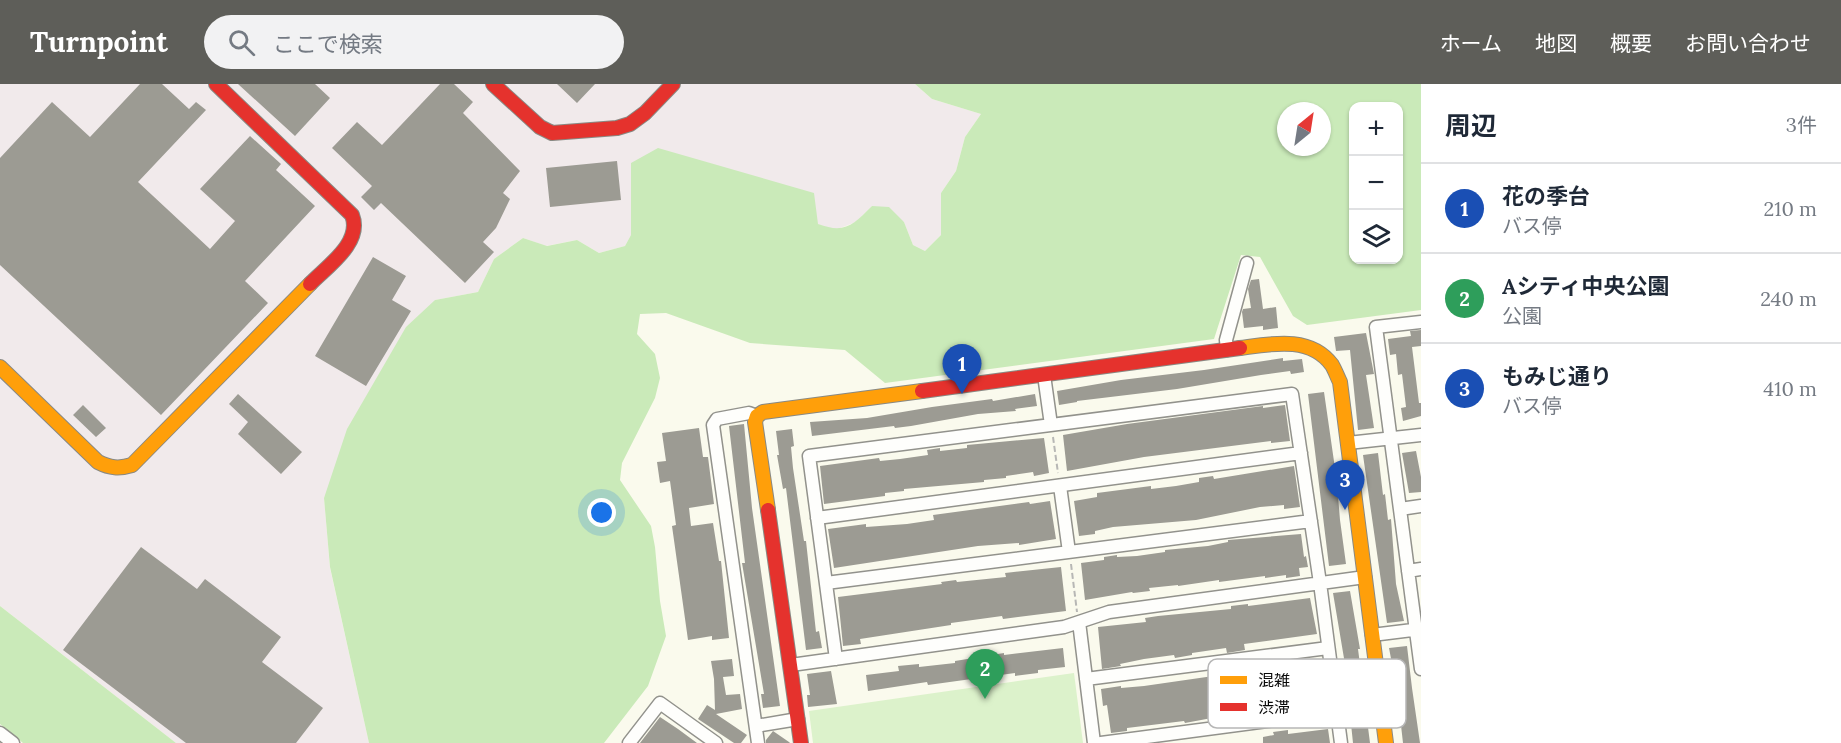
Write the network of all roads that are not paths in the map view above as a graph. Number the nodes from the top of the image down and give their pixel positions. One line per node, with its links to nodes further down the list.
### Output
1 (216, 84): 7 (street)
2 (493, 84): 3 (street)
3 (673, 84)
4 (1247, 263): 6 (street)
5 (1421, 322): 12 (street)
6 (1227, 350): 8 (street); 13 (street)
7 (0, 367)
8 (1044, 375): 9 (street); 10 (street)
9 (757, 416): 34 (street); 38 (street)
10 (1051, 425): 14 (street); 18 (street)
11 (1421, 435): 12 (street)
12 (1390, 437): 13 (street); 17 (street)
13 (1348, 443): 22 (street)
14 (1301, 453): 15 (street); 19 (street)
15 (1060, 486): 18 (street); 20 (street)
16 (1421, 506): 17 (street)
17 (1400, 509): 21 (street)
18 (817, 518): 23 (street)
19 (1311, 521): 20 (street); 24 (street)
20 (1069, 552): 23 (street)
21 (1414, 570): 26 (street)
22 (1365, 577): 24 (street); 27 (street)
23 (826, 583): 29 (street)
24 (1320, 583): 25 (street); 28 (street)
25 (1079, 622): 29 (street); 36 (street)
26 (1418, 630): 27 (street); 35 (street)
27 (1372, 635): 32 (street)
28 (1329, 648): 30 (street); 31 (street)
29 (836, 659): 34 (street)
30 (1245, 659)
31 (1330, 659)
32 (1375, 659)
33 (1208, 664): 36 (street)
34 (791, 665): 37 (street)
35 (1421, 669)
36 (1086, 680): 48 (street)
37 (798, 719): 38 (street); 47 (street)
38 (756, 726): 46 (street)
39 (1215, 728): 49 (street)
40 (1339, 728): 50 (street)
41 (1384, 728): 51 (street)
42 (0, 733): 43 (street)
43 (13, 743)
44 (629, 743): 45 (street)
45 (716, 743)
46 (758, 743)
47 (801, 743)
48 (1094, 743)
49 (1101, 743)
50 (1341, 743)
51 (1386, 743)

